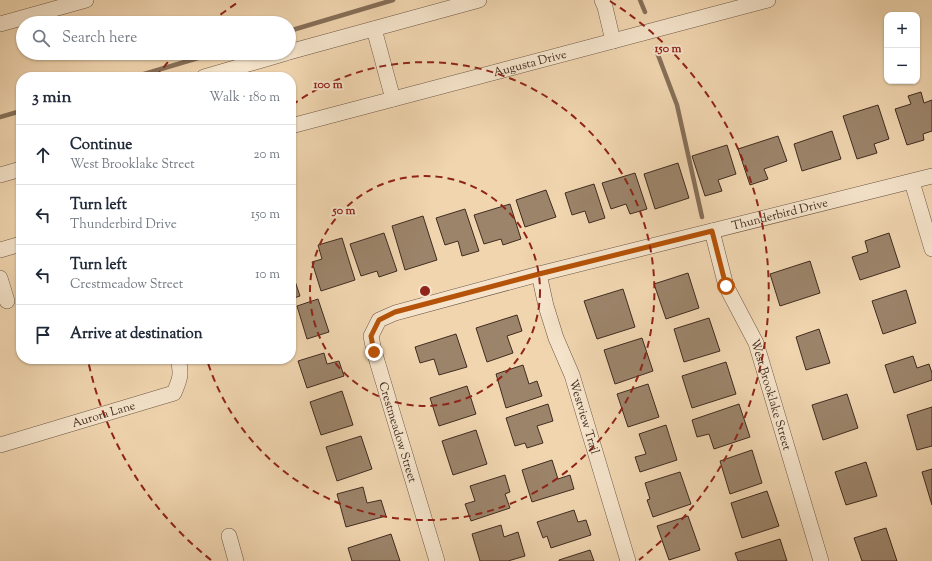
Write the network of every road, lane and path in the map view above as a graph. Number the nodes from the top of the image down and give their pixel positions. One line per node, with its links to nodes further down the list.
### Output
1 (86, 0): 6 (street)
2 (479, 0): 9 (street)
3 (602, 0): 10 (street)
4 (768, 0): 5 (street, Augusta Drive)
5 (742, 3): 10 (street, Augusta Drive)
6 (24, 16)
7 (16, 18): 8 (street)
8 (1, 22)
9 (374, 29): 11 (street); 14 (street)
10 (613, 41): 14 (street, Augusta Drive)
11 (296, 50)
12 (262, 60): 13 (street)
13 (221, 72)
14 (393, 99): 15 (street, Augusta Drive)
15 (296, 125)
16 (16, 170): 17 (street)
17 (0, 175)
18 (932, 176): 19 (street, Thunderbird Drive)
19 (912, 182): 20 (street, Thunderbird Drive); 22 (street)
20 (712, 231): 24 (street, Thunderbird Drive); 34 (street, West Brooklake Street)
21 (16, 245): 23 (street)
22 (932, 249)
23 (0, 250)
24 (539, 274): 27 (street, Thunderbird Drive); 33 (street, Westview Trail)
25 (0, 278): 26 (street)
26 (8, 302)
27 (395, 312): 32 (street, Crestmeadow Street)
28 (180, 364): 29 (street, Aurora Lane)
29 (0, 445)
30 (229, 536): 31 (street)
31 (236, 561)
32 (437, 561)
33 (628, 561)
34 (821, 561)

